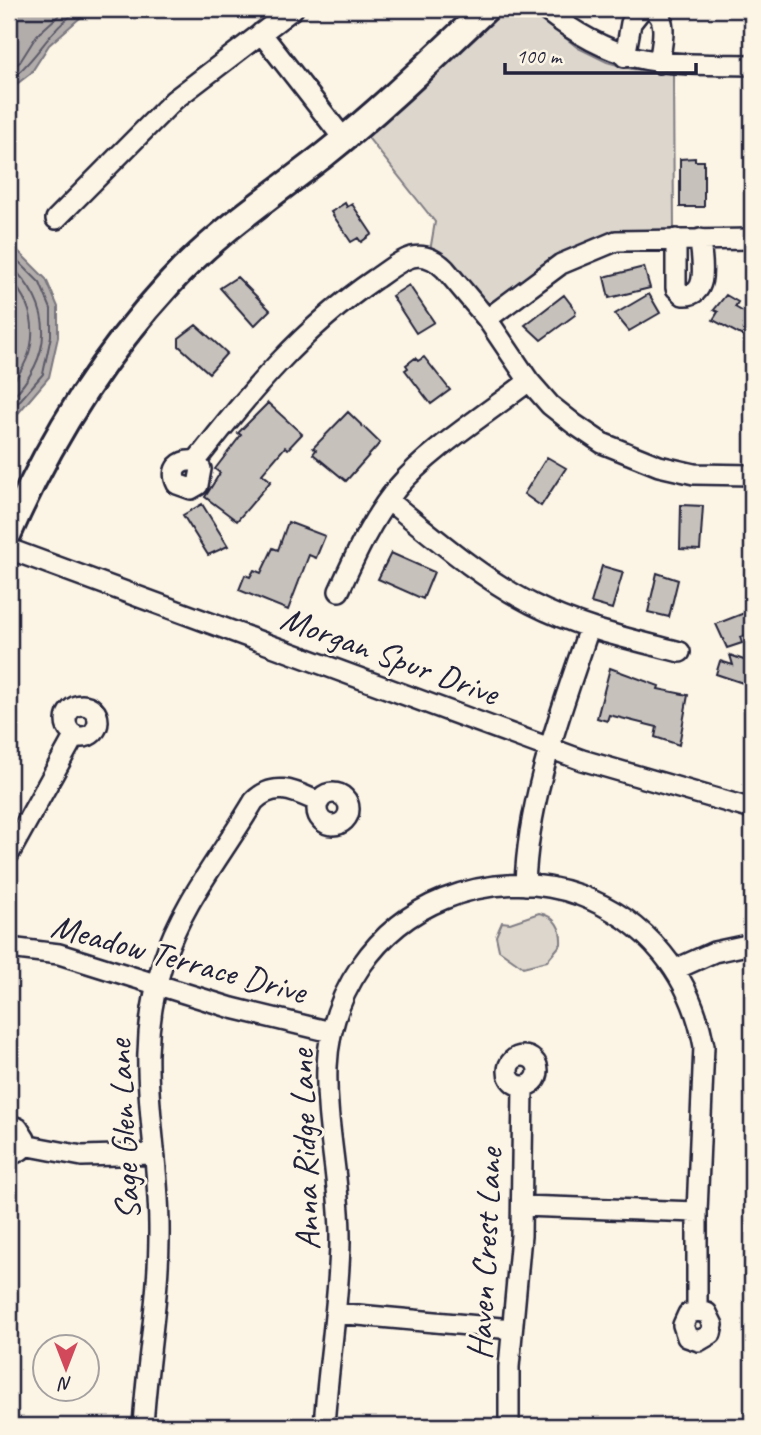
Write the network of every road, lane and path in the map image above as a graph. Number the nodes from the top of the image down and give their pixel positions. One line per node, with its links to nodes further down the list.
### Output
1 (293, 9): 6 (street)
2 (485, 9): 10 (main road)
3 (544, 9): 7 (street)
4 (642, 9): 7 (street)
5 (652, 9): 8 (street)
6 (261, 33): 10 (street); 11 (street)
7 (625, 57): 8 (street)
8 (659, 63): 9 (street)
9 (752, 65)
10 (343, 138): 20 (main road)
11 (55, 219)
12 (676, 239): 14 (street); 14 (street); 15 (street)
13 (752, 239): 14 (street)
14 (700, 240)
15 (486, 319): 16 (street); 17 (street)
16 (529, 382): 18 (street); 19 (street)
17 (196, 461)
18 (752, 475)
19 (388, 500): 22 (street); 23 (street)
20 (9, 533)
21 (9, 549): 26 (street, Morgan Spur Drive)
22 (339, 592)
23 (589, 628): 24 (street); 26 (street)
24 (680, 652)
25 (75, 735): 29 (street)
26 (549, 748): 28 (street, Morgan Spur Drive); 30 (street)
27 (319, 802): 34 (street, Sage Glen Lane)
28 (752, 808)
29 (9, 854)
30 (525, 885): 33 (street, Anna Ridge Lane); 35 (street, Anna Ridge Lane)
31 (752, 944): 33 (street)
32 (9, 948): 34 (street, Meadow Terrace Drive)
33 (676, 969): 41 (street, Anna Ridge Lane)
34 (157, 983): 35 (street, Meadow Terrace Drive); 39 (street, Sage Glen Lane)
35 (331, 1032): 43 (street, Anna Ridge Lane)
36 (523, 1086): 40 (street, Haven Crest Lane)
37 (9, 1125): 38 (street)
38 (16, 1151): 39 (street)
39 (153, 1154): 45 (street, Sage Glen Lane)
40 (522, 1206): 41 (street); 44 (street, Haven Crest Lane)
41 (697, 1212): 42 (street, Anna Ridge Lane)
42 (697, 1311)
43 (336, 1313): 44 (street); 46 (street, Anna Ridge Lane)
44 (512, 1329): 47 (street, Haven Crest Lane)
45 (143, 1426)
46 (324, 1426)
47 (509, 1426)

